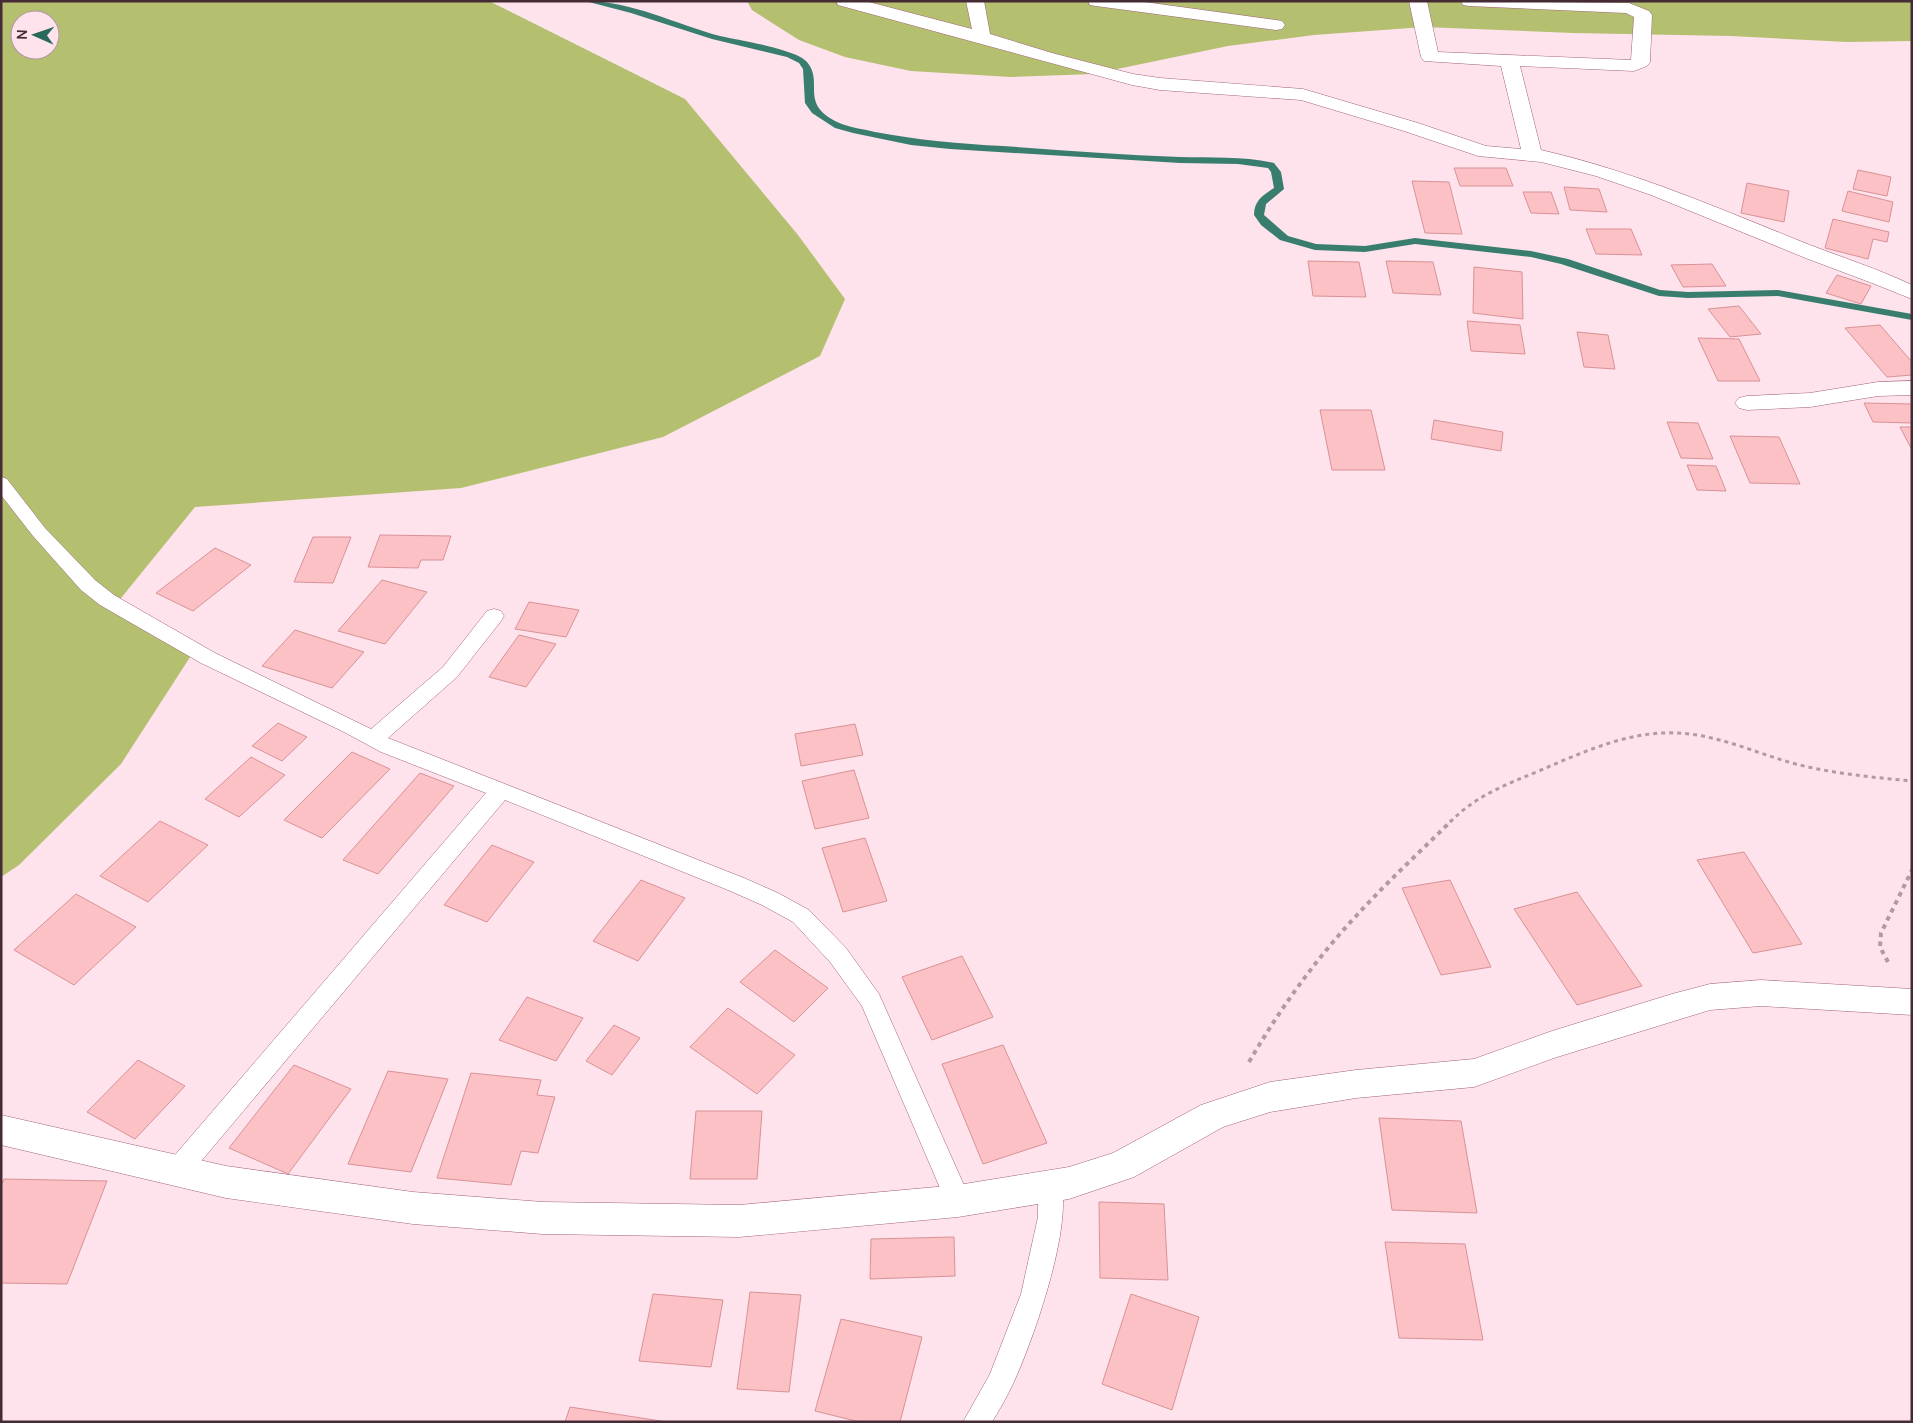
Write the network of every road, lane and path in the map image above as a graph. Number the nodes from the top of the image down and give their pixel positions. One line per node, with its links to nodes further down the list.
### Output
1 (844, 1): 7 (street)
2 (976, 1): 7 (street)
3 (1096, 1): 6 (street)
4 (1418, 1): 8 (street)
5 (1469, 1): 8 (street)
6 (1276, 25)
7 (982, 37): 9 (street)
8 (1509, 60): 9 (street)
9 (1532, 155): 10 (street)
10 (1912, 293)
11 (1912, 388): 12 (street)
12 (1747, 403)
13 (1, 483): 15 (lane)
14 (494, 616): 15 (lane)
15 (373, 739): 17 (lane)
16 (1912, 781): 20 (path)
17 (500, 790): 22 (lane); 24 (lane)
18 (1912, 870): 19 (path)
19 (1911, 1002): 20 (street)
20 (1240, 1106): 23 (street)
21 (1, 1130): 22 (street)
22 (178, 1170): 24 (street)
23 (1050, 1186): 24 (street); 25 (lane)
24 (958, 1201)
25 (977, 1422)

